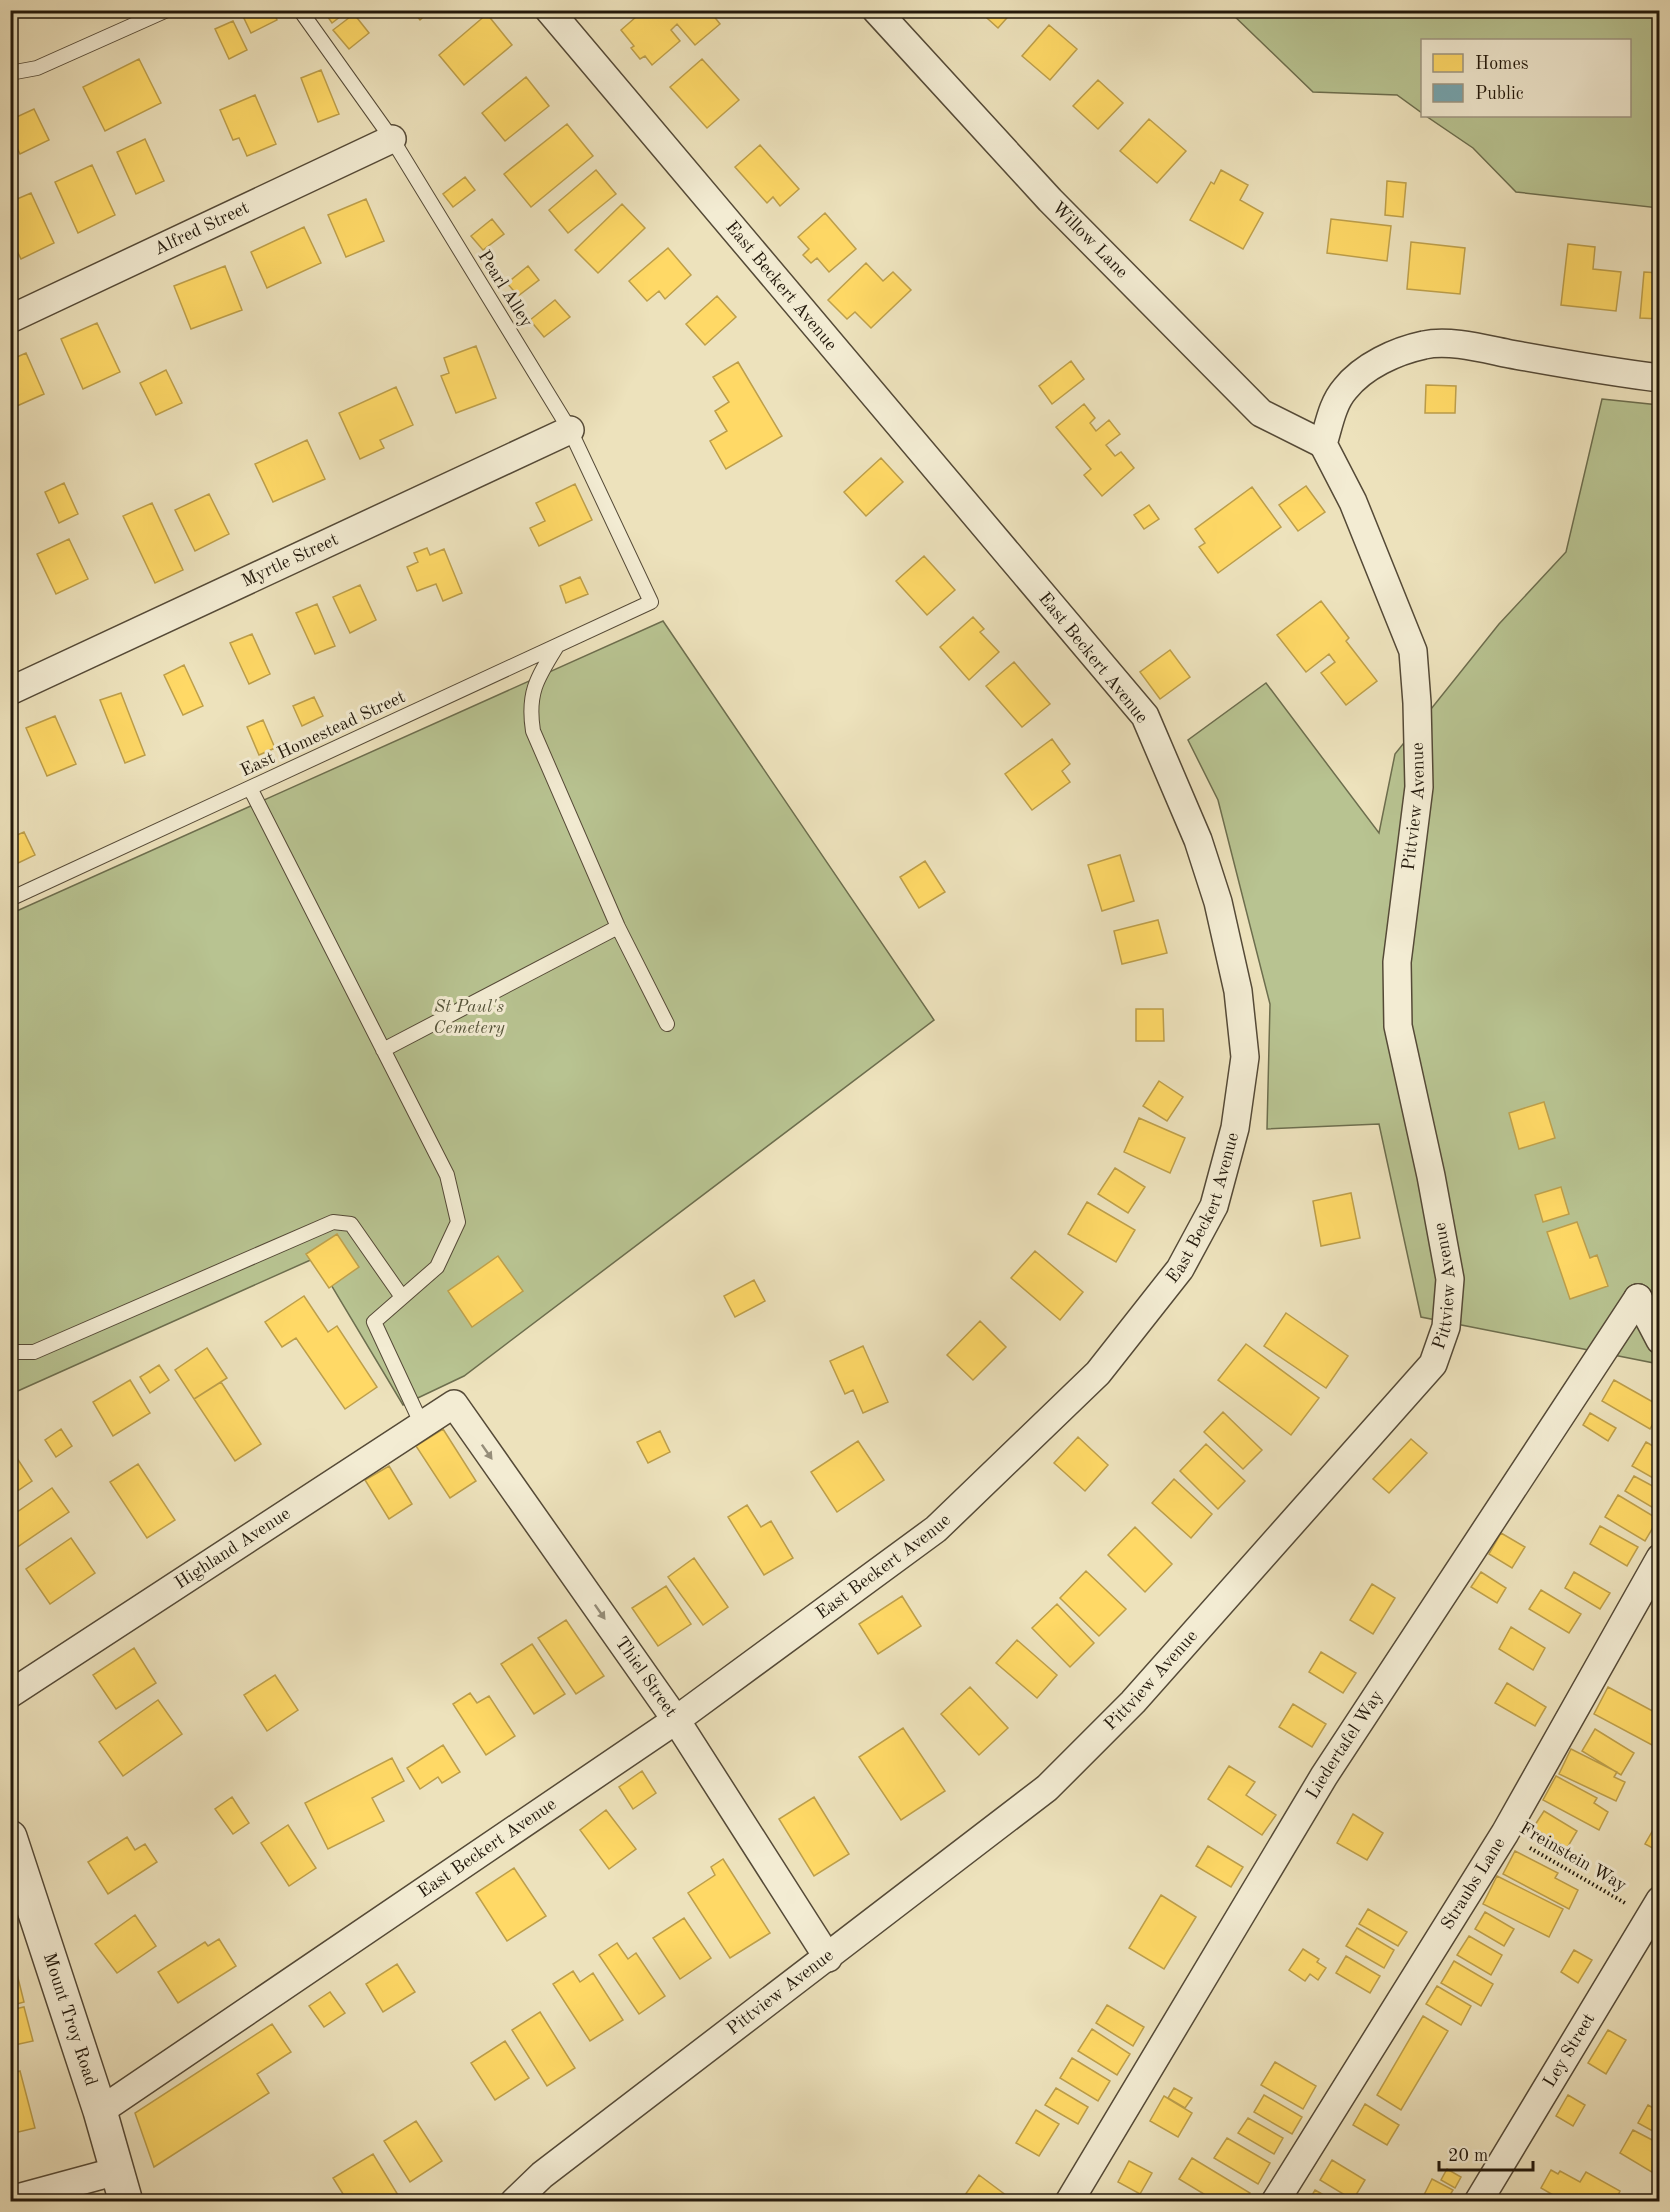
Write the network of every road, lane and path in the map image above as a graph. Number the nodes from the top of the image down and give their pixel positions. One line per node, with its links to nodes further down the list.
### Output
1 (167, 10): 5 (lane)
2 (300, 10): 6 (lane, Pearl Alley)
3 (549, 10): 26 (street, East Beckert Avenue)
4 (876, 10): 10 (street, Willow Lane)
5 (10, 73)
6 (392, 139): 7 (street, Alfred Street); 9 (lane, Pearl Alley)
7 (10, 319)
8 (1659, 378): 10 (street)
9 (570, 430): 11 (lane, Pearl Alley); 13 (street, Myrtle Street)
10 (1323, 444): 30 (street, Pittview Avenue)
11 (651, 602): 12 (lane, East Homestead Street)
12 (557, 646): 14 (lane, East Homestead Street); 16 (lane)
13 (10, 691)
14 (250, 788): 15 (lane, East Homestead Street); 18 (lane)
15 (10, 899)
16 (618, 927): 17 (lane); 18 (lane)
17 (667, 1024)
18 (383, 1050): 19 (lane)
19 (402, 1297): 21 (lane); 23 (lane)
20 (1659, 1340): 35 (street, Liedertafel Way)
21 (10, 1348)
22 (454, 1404): 23 (street, Highland Avenue); 26 (street, Thiel Street, one-way to 26)
23 (423, 1425): 25 (street, Highland Avenue)
24 (1659, 1558): 27 (street, Straubs Lane)
25 (10, 1694)
26 (676, 1720): 30 (street, Thiel Street); 31 (street, East Beckert Avenue)
27 (1505, 1833): 29 (path, Freinstein Way); 36 (street, Straubs Lane)
28 (10, 1837): 31 (street, Mount Troy Road)
29 (1654, 1908): 37 (street, Ley Street)
30 (828, 1958): 34 (street, Pittview Avenue)
31 (100, 2111): 32 (street, Mount Troy Road)
32 (121, 2186): 33 (street)
33 (10, 2200)
34 (514, 2202)
35 (1069, 2202)
36 (1275, 2202)
37 (1478, 2202)

